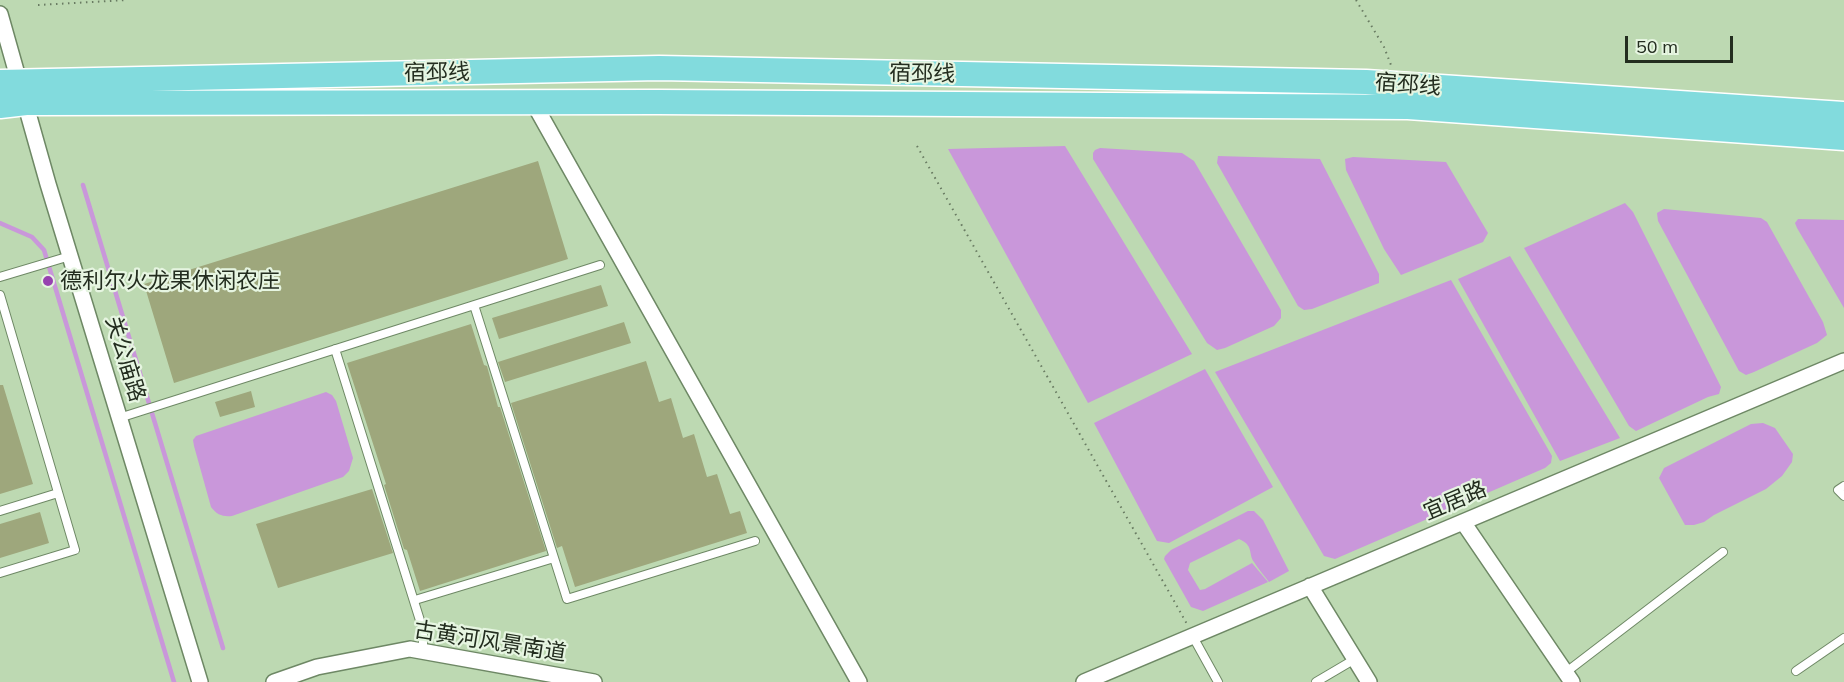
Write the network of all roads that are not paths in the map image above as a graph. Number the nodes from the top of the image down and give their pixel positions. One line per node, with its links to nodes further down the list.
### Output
1 (0, 14): 2 (street, 关公庙路)
2 (15, 89): 3 (main road, 宿邳线); 4 (main road, 宿邳线); 5 (main road, 宿邳线); 7 (street, 关公庙路)
3 (533, 102): 6 (main road, 宿邳线); 35 (street)
4 (0, 106)
5 (1844, 114)
6 (1844, 138)
7 (70, 256): 9 (lane); 14 (street, 关公庙路)
8 (600, 265): 11 (lane)
9 (0, 278)
10 (0, 295): 16 (lane)
11 (474, 305): 12 (lane); 22 (lane)
12 (335, 350): 14 (lane); 25 (lane)
13 (1844, 361): 19 (street, 宜居路)
14 (119, 418): 32 (street, 关公庙路)
15 (1844, 486): 17 (lane)
16 (58, 493): 18 (lane); 23 (lane)
17 (1844, 496)
18 (0, 511)
19 (1463, 522): 24 (street, 宜居路); 31 (street)
20 (754, 541): 22 (lane)
21 (1723, 552): 31 (lane)
22 (554, 558): 25 (lane)
23 (0, 573)
24 (1310, 586): 26 (street, 宜居路); 29 (street)
25 (414, 600): 28 (lane)
26 (1192, 635): 36 (street, 宜居路); 37 (lane)
27 (1844, 638): 30 (lane)
28 (423, 651): 33 (street, 古黄河风景南道); 34 (street, 古黄河风景南道)
29 (1355, 659): 38 (lane); 39 (street)
30 (1796, 671)
31 (1569, 678)
32 (200, 682)
33 (274, 682)
34 (594, 682)
35 (859, 682)
36 (1084, 682)
37 (1218, 682)
38 (1316, 682)
39 (1369, 682)

